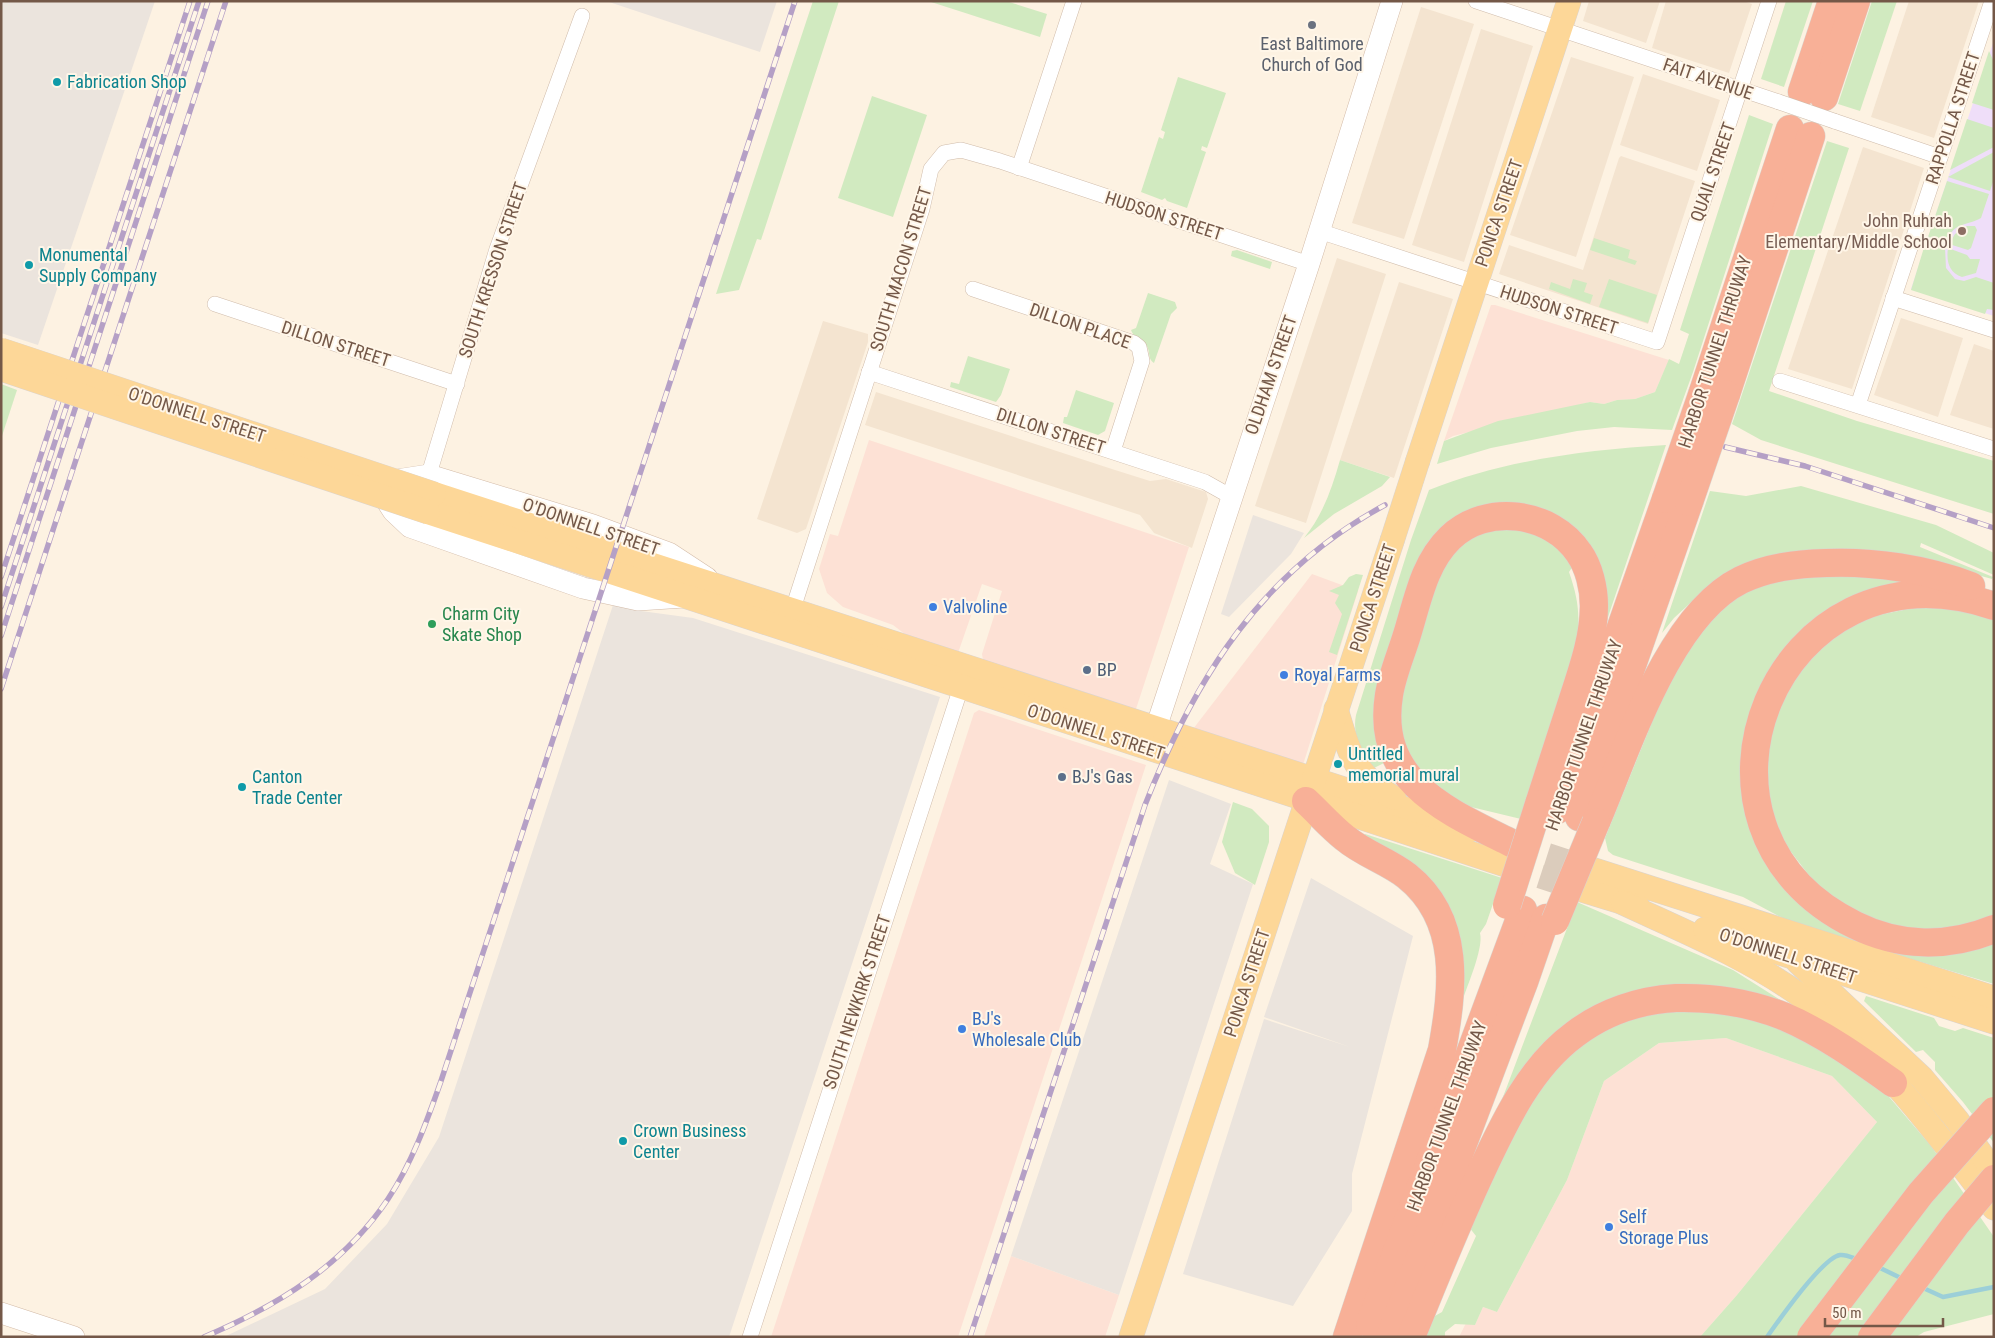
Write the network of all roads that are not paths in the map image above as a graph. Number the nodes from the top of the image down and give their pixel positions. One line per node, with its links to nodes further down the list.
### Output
1 (1074, 1): 15 (street)
2 (1392, 1): 16 (street, OLDHAM STREET)
3 (1476, 1): 10 (street, FAIT AVENUE)
4 (1569, 1): 10 (main road, PONCA STREET)
5 (1769, 1): 11 (street, QUAIL STREET)
6 (1832, 1): 12 (highway)
7 (1856, 1): 12 (highway)
8 (1992, 1): 14 (street, RAPPOLLA STREET)
9 (582, 16): 28 (street, SOUTH KRESSON STREET)
10 (1560, 29): 11 (street, FAIT AVENUE); 18 (main road, PONCA STREET)
11 (1741, 90): 12 (street, FAIT AVENUE); 23 (street, QUAIL STREET)
12 (1810, 103): 14 (street, FAIT AVENUE)
13 (1800, 132): 44 (highway, HARBOR TUNNEL THRUWAY, bridge)
14 (1940, 157): 20 (street, RAPPOLLA STREET)
15 (1020, 168): 17 (street, HUDSON STREET); 26 (street, SOUTH MACON STREET)
16 (1319, 231): 17 (street, OLDHAM STREET); 18 (street, HUDSON STREET)
17 (1309, 264): 34 (street, OLDHAM STREET)
18 (1476, 282): 23 (street, HUDSON STREET); 41 (main road, PONCA STREET, bridge)
19 (973, 289): 31 (street, DILLON PLACE)
20 (1893, 298): 22 (street); 29 (street, RAPPOLLA STREET)
21 (215, 304): 28 (street, DILLON STREET)
22 (1994, 330)
23 (1657, 342)
24 (1, 351): 32 (street, O'DONNELL STREET); 33 (main road, O'DONNELL STREET, bridge)
25 (1, 369): 33 (main road, O'DONNELL STREET, bridge)
26 (869, 372): 31 (street, DILLON STREET); 39 (street, SOUTH MACON STREET)
27 (1780, 381): 29 (street)
28 (457, 384): 33 (street, SOUTH KRESSON STREET)
29 (1858, 405): 30 (street)
30 (1994, 448)
31 (1113, 452): 34 (street, DILLON STREET)
32 (365, 480): 33 (street, O'DONNELL STREET); 35 (street, O'DONNELL STREET)
33 (431, 494): 35 (street, SOUTH KRESSON STREET); 37 (main road, O'DONNELL STREET); 39 (main road, O'DONNELL STREET)
34 (1230, 496): 42 (street, OLDHAM STREET)
35 (410, 527): 37 (street, O'DONNELL STREET)
36 (1994, 594): 44 (highway)
37 (686, 597): 39 (main road, O'DONNELL STREET)
38 (1994, 606): 50 (highway)
39 (789, 620): 40 (main road, O'DONNELL STREET)
40 (964, 677): 42 (main road, O'DONNELL STREET); 61 (street, SOUTH NEWKIRK STREET)
41 (1336, 709): 43 (main road, PONCA STREET); 45 (main road)
42 (1152, 739): 43 (main road, O'DONNELL STREET)
43 (1310, 790): 45 (main road, O'DONNELL STREET); 46 (main road, O'DONNELL STREET); 62 (main road, PONCA STREET); 63 (highway)
44 (1568, 813): 46 (highway); 48 (highway, bridge); 48 (highway, bridge)
45 (1422, 814): 46 (main road, O'DONNELL STREET)
46 (1510, 851)
47 (1623, 903): 49 (main road, O'DONNELL STREET); 51 (main road, O'DONNELL STREET); 54 (main road)
48 (1533, 913): 64 (highway, HARBOR TUNNEL THRUWAY); 65 (highway, HARBOR TUNNEL THRUWAY)
49 (1752, 920): 51 (main road); 52 (main road, O'DONNELL STREET)
50 (1994, 929)
51 (1792, 957): 53 (main road, O'DONNELL STREET); 56 (main road)
52 (1994, 998)
53 (1994, 1022)
54 (1893, 1082): 58 (main road); 66 (highway)
55 (1994, 1111): 67 (highway, bridge)
56 (1994, 1172)
57 (1994, 1179): 68 (highway, bridge)
58 (1994, 1208)
59 (1, 1313): 60 (street)
60 (74, 1337)
61 (750, 1337)
62 (1130, 1337)
63 (1347, 1337)
64 (1365, 1337)
65 (1390, 1337)
66 (1411, 1337)
67 (1811, 1337)
68 (1872, 1337)

